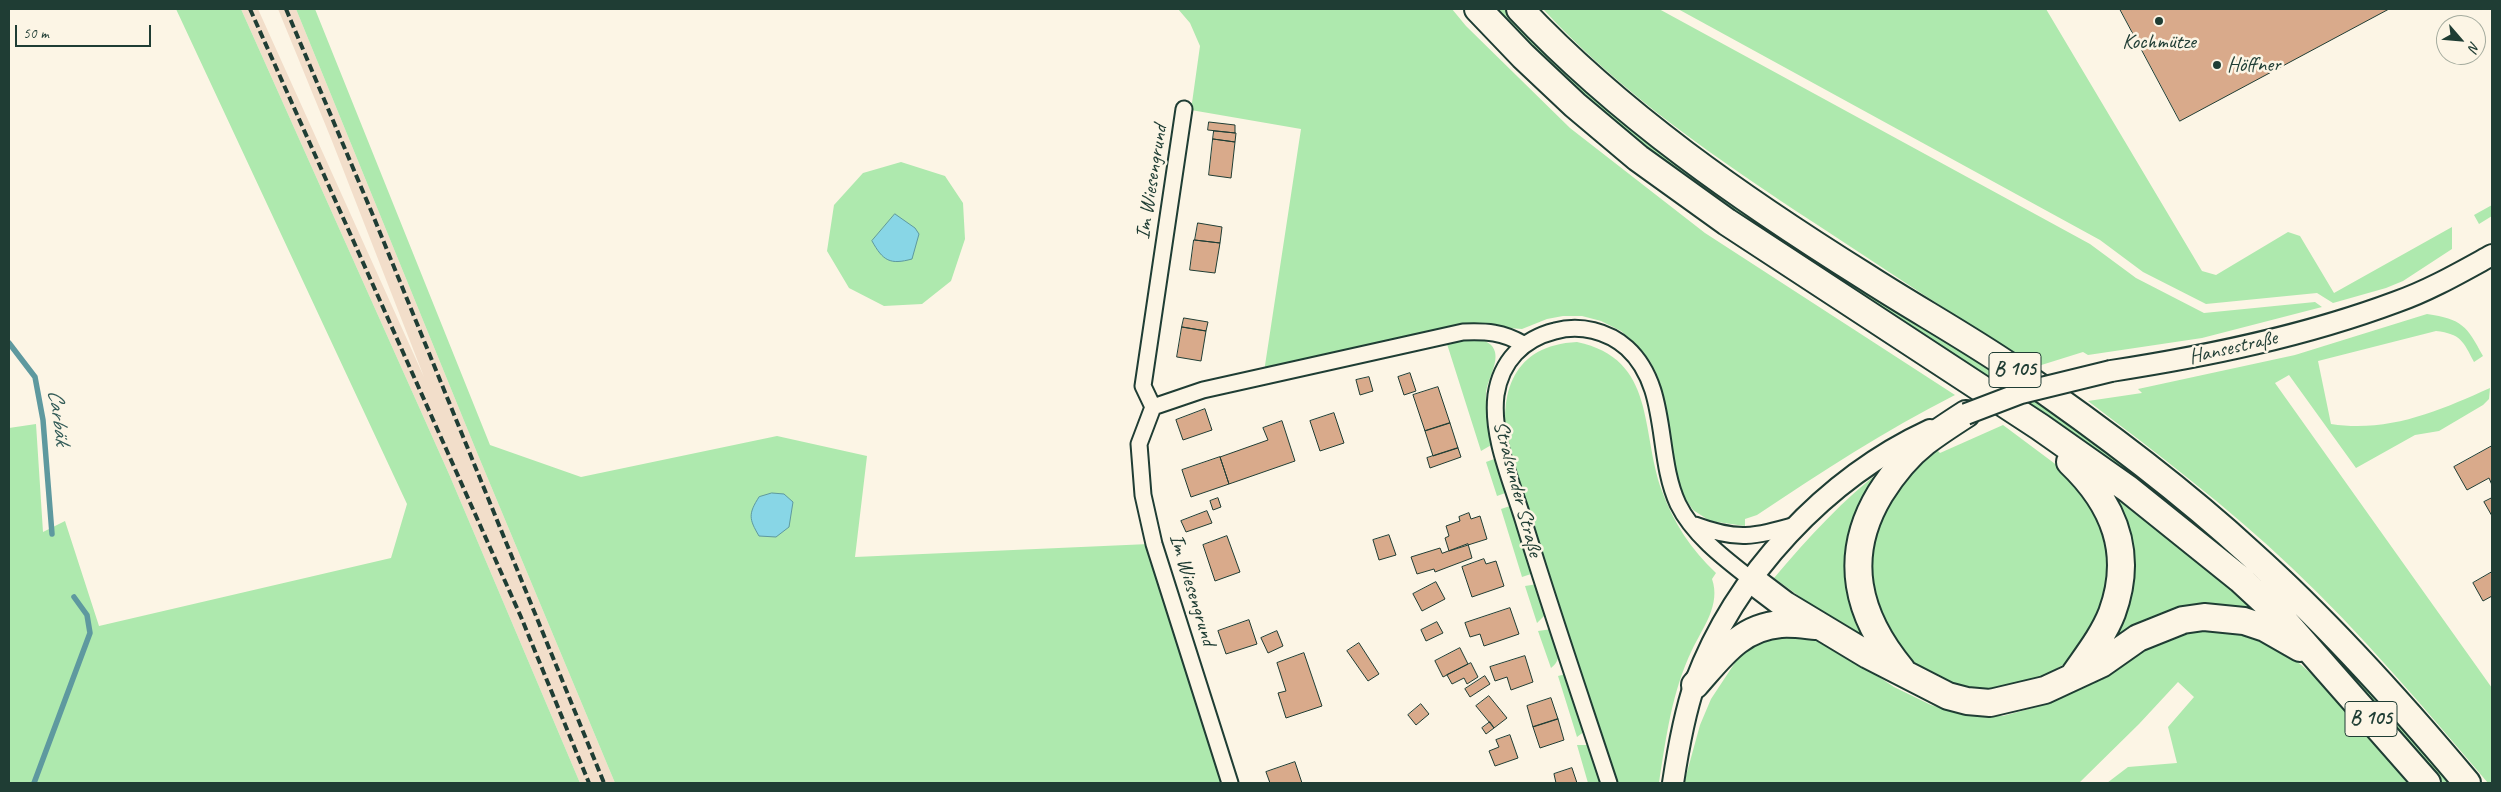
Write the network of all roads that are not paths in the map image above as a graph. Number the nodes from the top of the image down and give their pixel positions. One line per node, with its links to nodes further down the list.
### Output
1 (1478, 9): 8 (highway, B 105)
2 (1520, 9): 22 (highway, B 105)
3 (1184, 109): 6 (street, Im Wiesengrund)
4 (2492, 255): 7 (street, Hansestraße, bridge)
5 (1523, 344): 6 (street); 10 (street, Stralsunder Straße); 19 (street, Stralsunder Straße)
6 (1154, 408): 18 (street, Im Wiesengrund)
7 (1966, 414): 9 (highway)
8 (2040, 427): 14 (highway, B 105); 16 (highway)
9 (1920, 439): 11 (street); 15 (highway)
10 (1691, 524): 11 (street); 12 (street, Stralsunder Straße)
11 (1796, 525): 12 (street)
12 (1752, 580): 13 (highway); 17 (street)
13 (1819, 626): 15 (highway); 17 (highway)
14 (2314, 656): 16 (highway); 21 (highway, B 105)
15 (1905, 675): 16 (highway)
16 (2074, 676)
17 (1695, 685): 20 (street)
18 (1230, 783)
19 (1610, 783)
20 (1672, 783)
21 (2427, 783)
22 (2467, 783)

